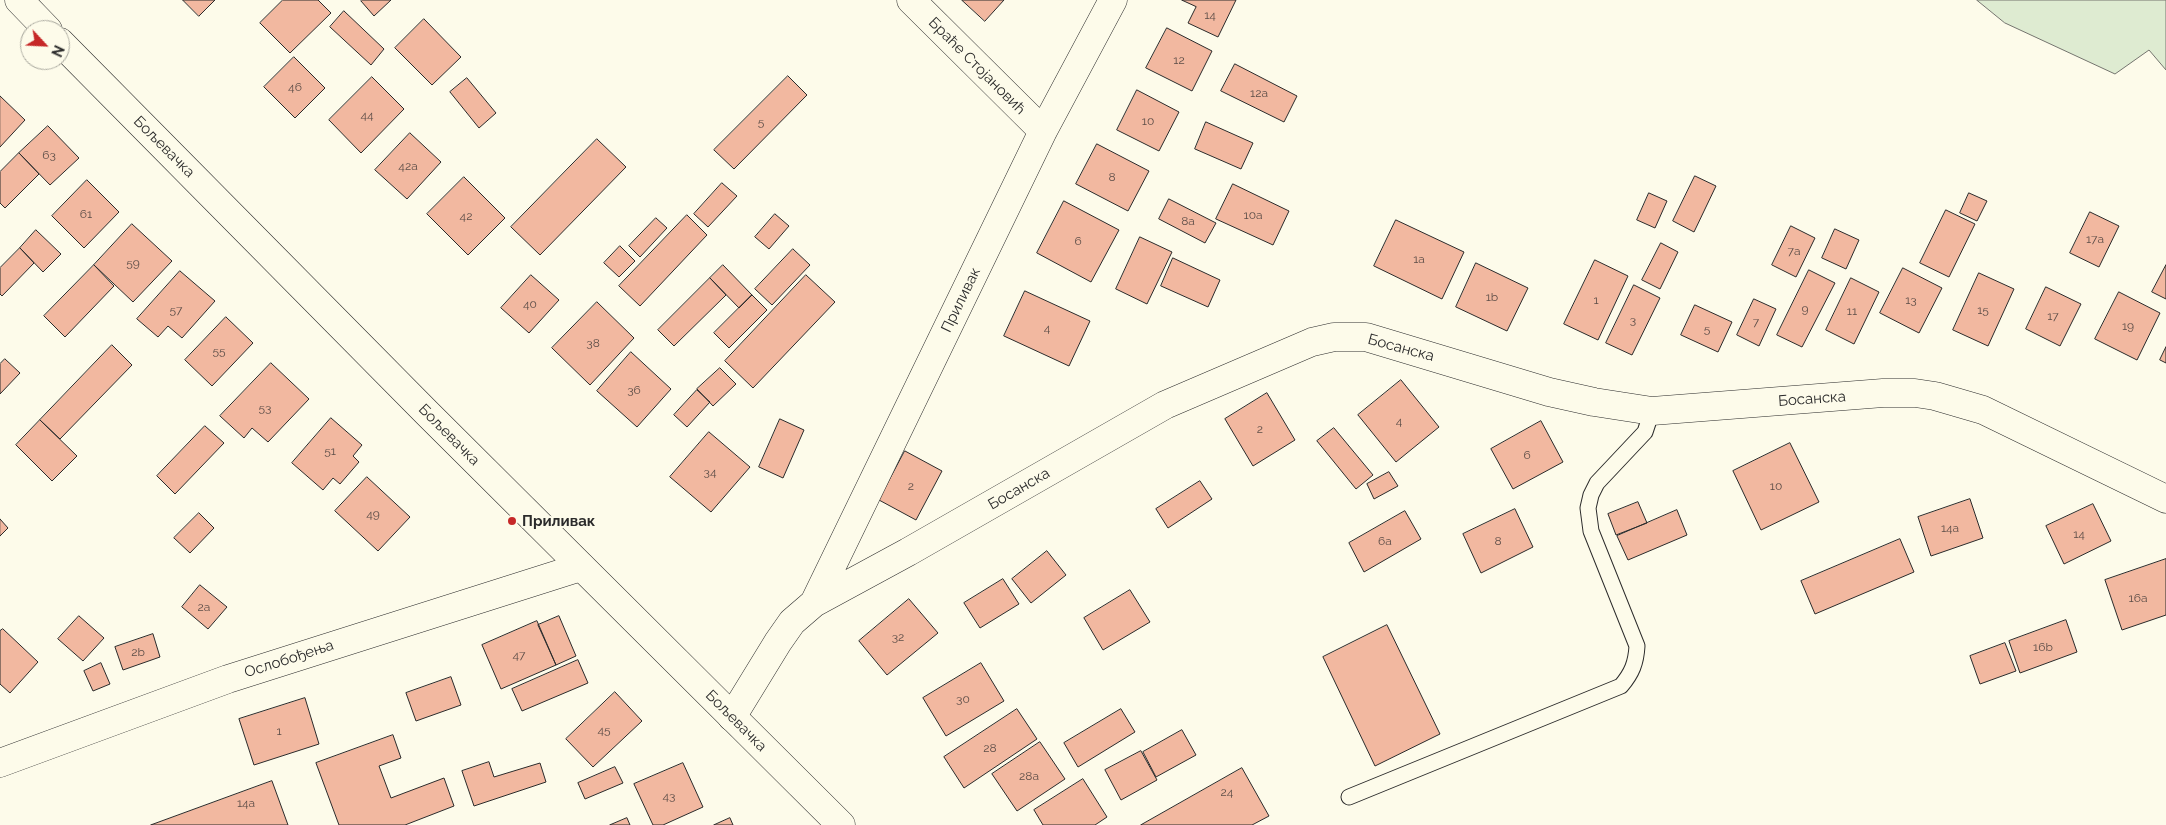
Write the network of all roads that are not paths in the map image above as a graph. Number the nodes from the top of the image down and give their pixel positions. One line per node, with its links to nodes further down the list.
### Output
1 (19, 0): 4 (street)
2 (911, 0): 6 (street, Браће Стојановић)
3 (1113, 0): 6 (street, Приливак)
4 (38, 20)
5 (70, 52): 9 (street, Бољевачка)
6 (1043, 131): 10 (street, Приливак)
7 (1652, 411): 8 (street, Босанска); 10 (street, Босанска); 13 (lane)
8 (2166, 499)
9 (581, 567): 11 (street, Бољевачка); 12 (street, Ослобођења)
10 (814, 603): 11 (street, Босанска)
11 (732, 718): 14 (street, Бољевачка)
12 (0, 763)
13 (1349, 797)
14 (841, 825)

